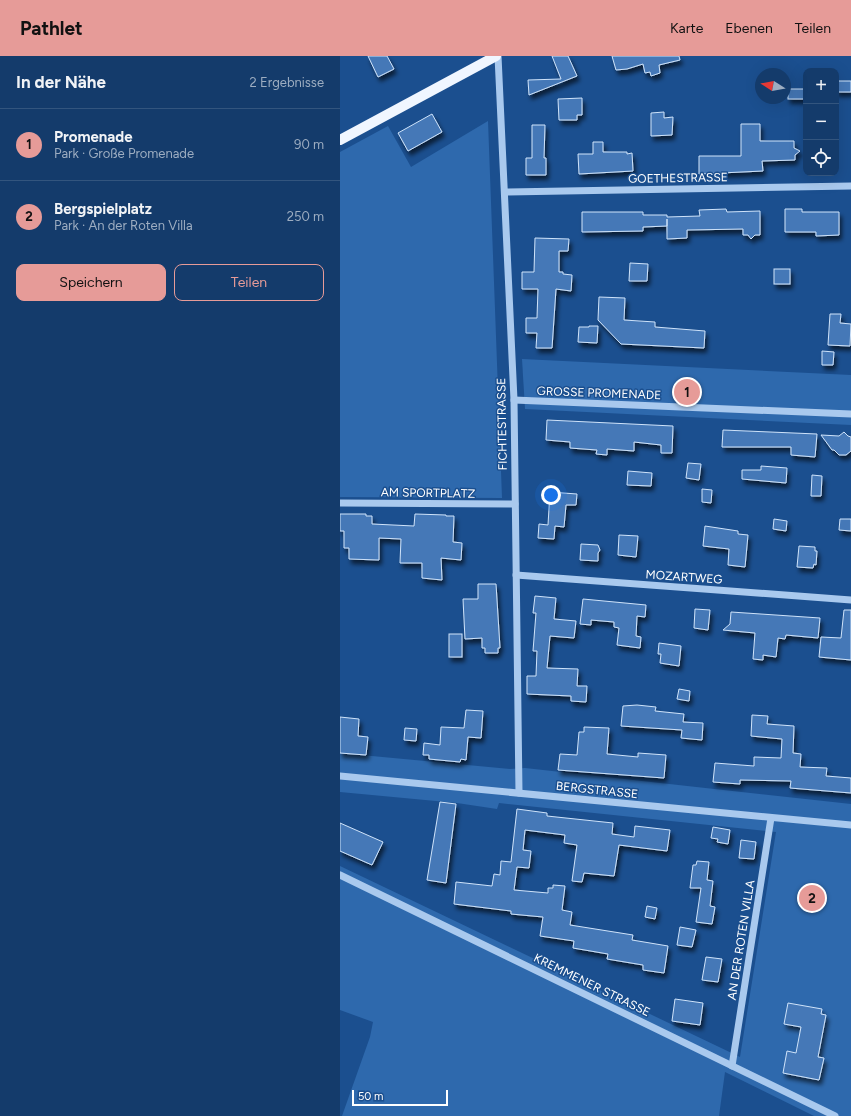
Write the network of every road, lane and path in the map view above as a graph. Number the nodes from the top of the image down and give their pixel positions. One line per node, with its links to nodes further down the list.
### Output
1 (497, 56): 2 (main road); 4 (street, FICHTESTRASSE)
2 (340, 140)
3 (851, 186): 4 (street, GOETHESTRASSE)
4 (505, 192): 5 (street, FICHTESTRASSE)
5 (514, 400): 6 (street, GROSSE PROMENADE); 8 (street, FICHTESTRASSE)
6 (851, 414)
7 (340, 503): 8 (street, AM SPORTPLATZ)
8 (515, 504): 9 (street, FICHTESTRASSE)
9 (516, 575): 10 (street, MOZARTWEG); 12 (street, FICHTESTRASSE)
10 (851, 600)
11 (340, 776): 12 (street, BERGSTRASSE)
12 (519, 793): 13 (street, BERGSTRASSE)
13 (771, 818): 14 (street, BERGSTRASSE); 16 (street, AN DER ROTEN VILLA)
14 (851, 825)
15 (340, 875): 16 (street, KREMMENER STRASSE)
16 (732, 1066): 17 (street, KREMMENER STRASSE)
17 (835, 1116)

